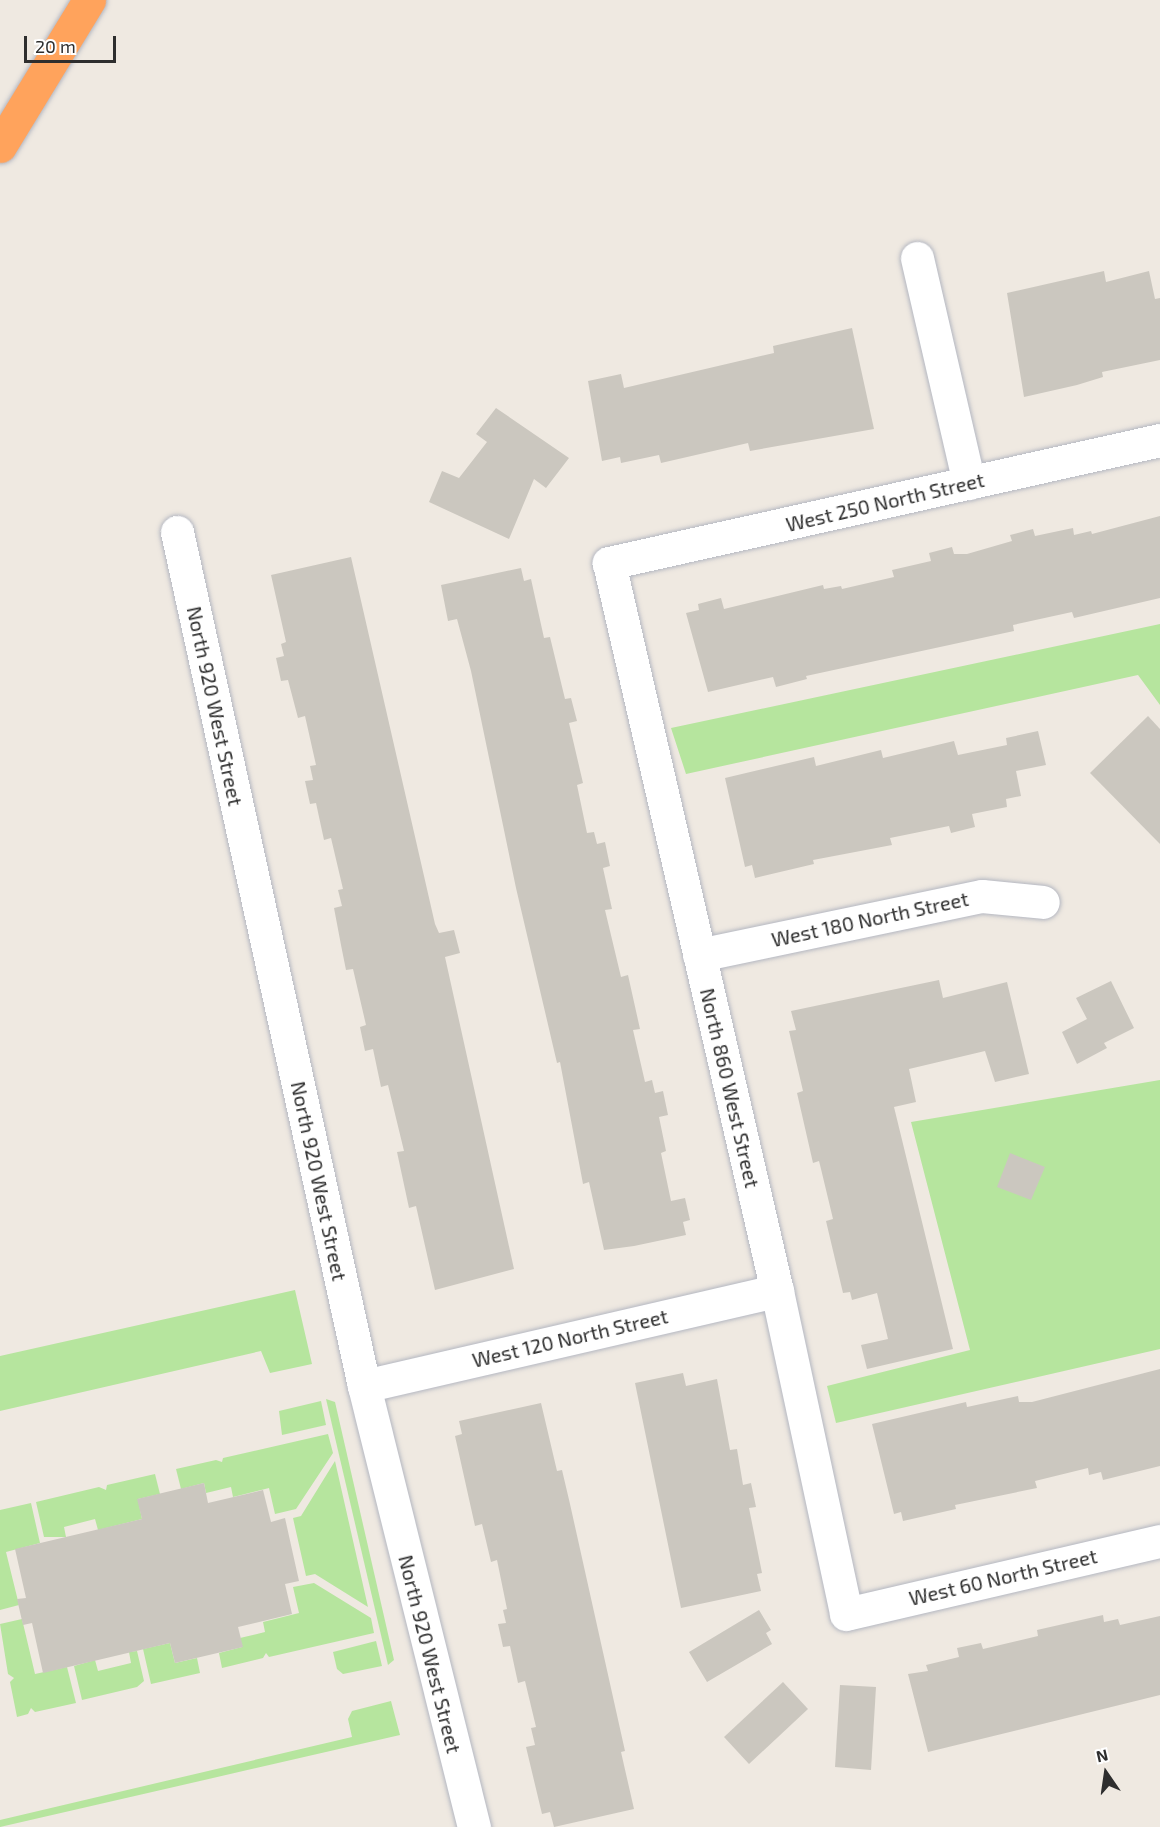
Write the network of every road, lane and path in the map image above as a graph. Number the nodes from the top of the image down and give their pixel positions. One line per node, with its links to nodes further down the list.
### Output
1 (89, 0): 2 (highway)
2 (0, 146)
3 (917, 258): 5 (street)
4 (1160, 440): 5 (street, West 250 North Street)
5 (969, 483): 7 (street, West 250 North Street)
6 (177, 532): 11 (street, North 920 West Street)
7 (609, 563): 9 (street, North 860 West Street)
8 (1043, 902): 9 (street, West 180 North Street)
9 (699, 955): 10 (street, North 860 West Street)
10 (777, 1291): 11 (street, West 120 North Street); 13 (street, North 860 West Street)
11 (364, 1386): 14 (street, North 920 West Street)
12 (1160, 1541): 13 (street, West 60 North Street)
13 (846, 1614)
14 (474, 1827)

